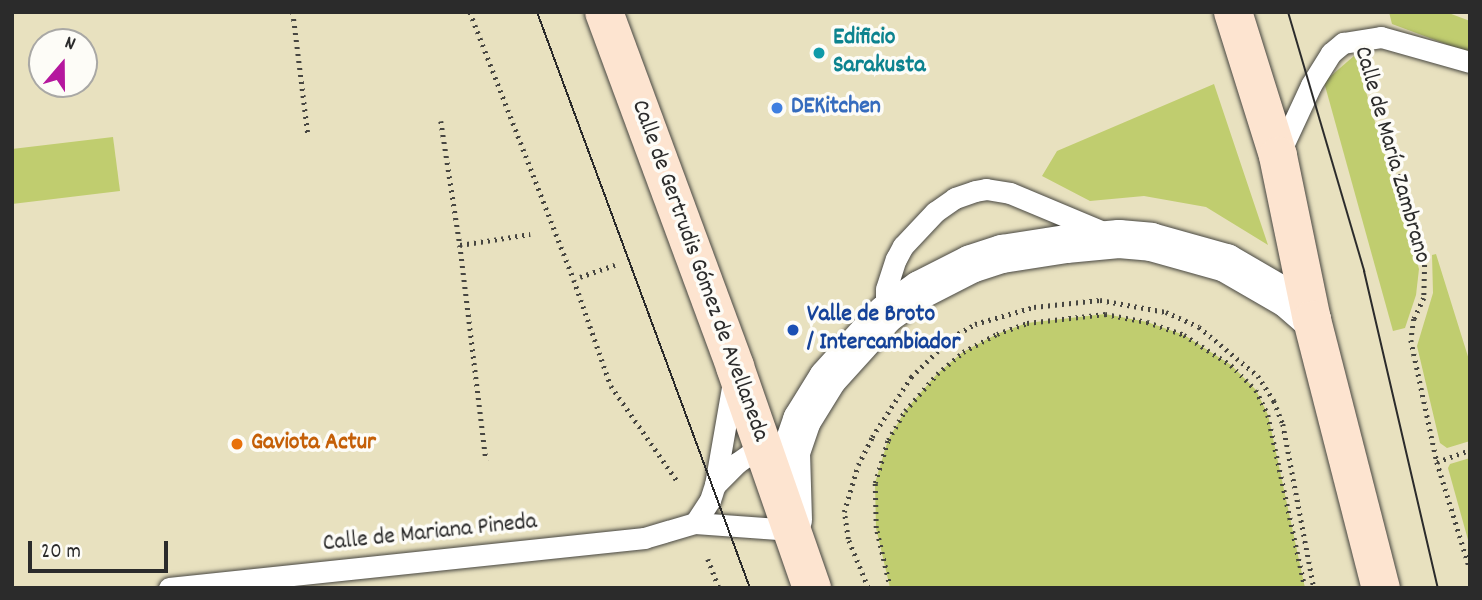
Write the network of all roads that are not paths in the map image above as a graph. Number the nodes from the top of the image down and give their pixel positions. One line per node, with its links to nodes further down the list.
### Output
1 (604, 12): 8 (main road, Calle de Gertrudis Gómez de Avellaneda)
2 (1233, 12): 4 (main road)
3 (1470, 62): 4 (lane)
4 (1278, 156): 7 (main road)
5 (1119, 239): 6 (street, Calle de Gertrudis Gómez de Avellaneda); 6 (lane); 7 (street)
6 (886, 314): 9 (street, Calle de Gertrudis Gómez de Avellaneda)
7 (1312, 320): 16 (main road)
8 (736, 367): 10 (main road, Calle de Gertrudis Gómez de Avellaneda); 11 (lane)
9 (803, 420): 10 (lane); 13 (street, Calle de Gertrudis Gómez de Avellaneda)
10 (762, 445): 11 (lane); 13 (main road, Calle de Gertrudis Gómez de Avellaneda)
11 (715, 485): 12 (lane)
12 (695, 523): 13 (lane); 14 (lane, Calle de Mariana Pineda)
13 (792, 530): 15 (main road, Calle de Gertrudis Gómez de Avellaneda)
14 (169, 588)
15 (812, 588)
16 (1381, 588)

